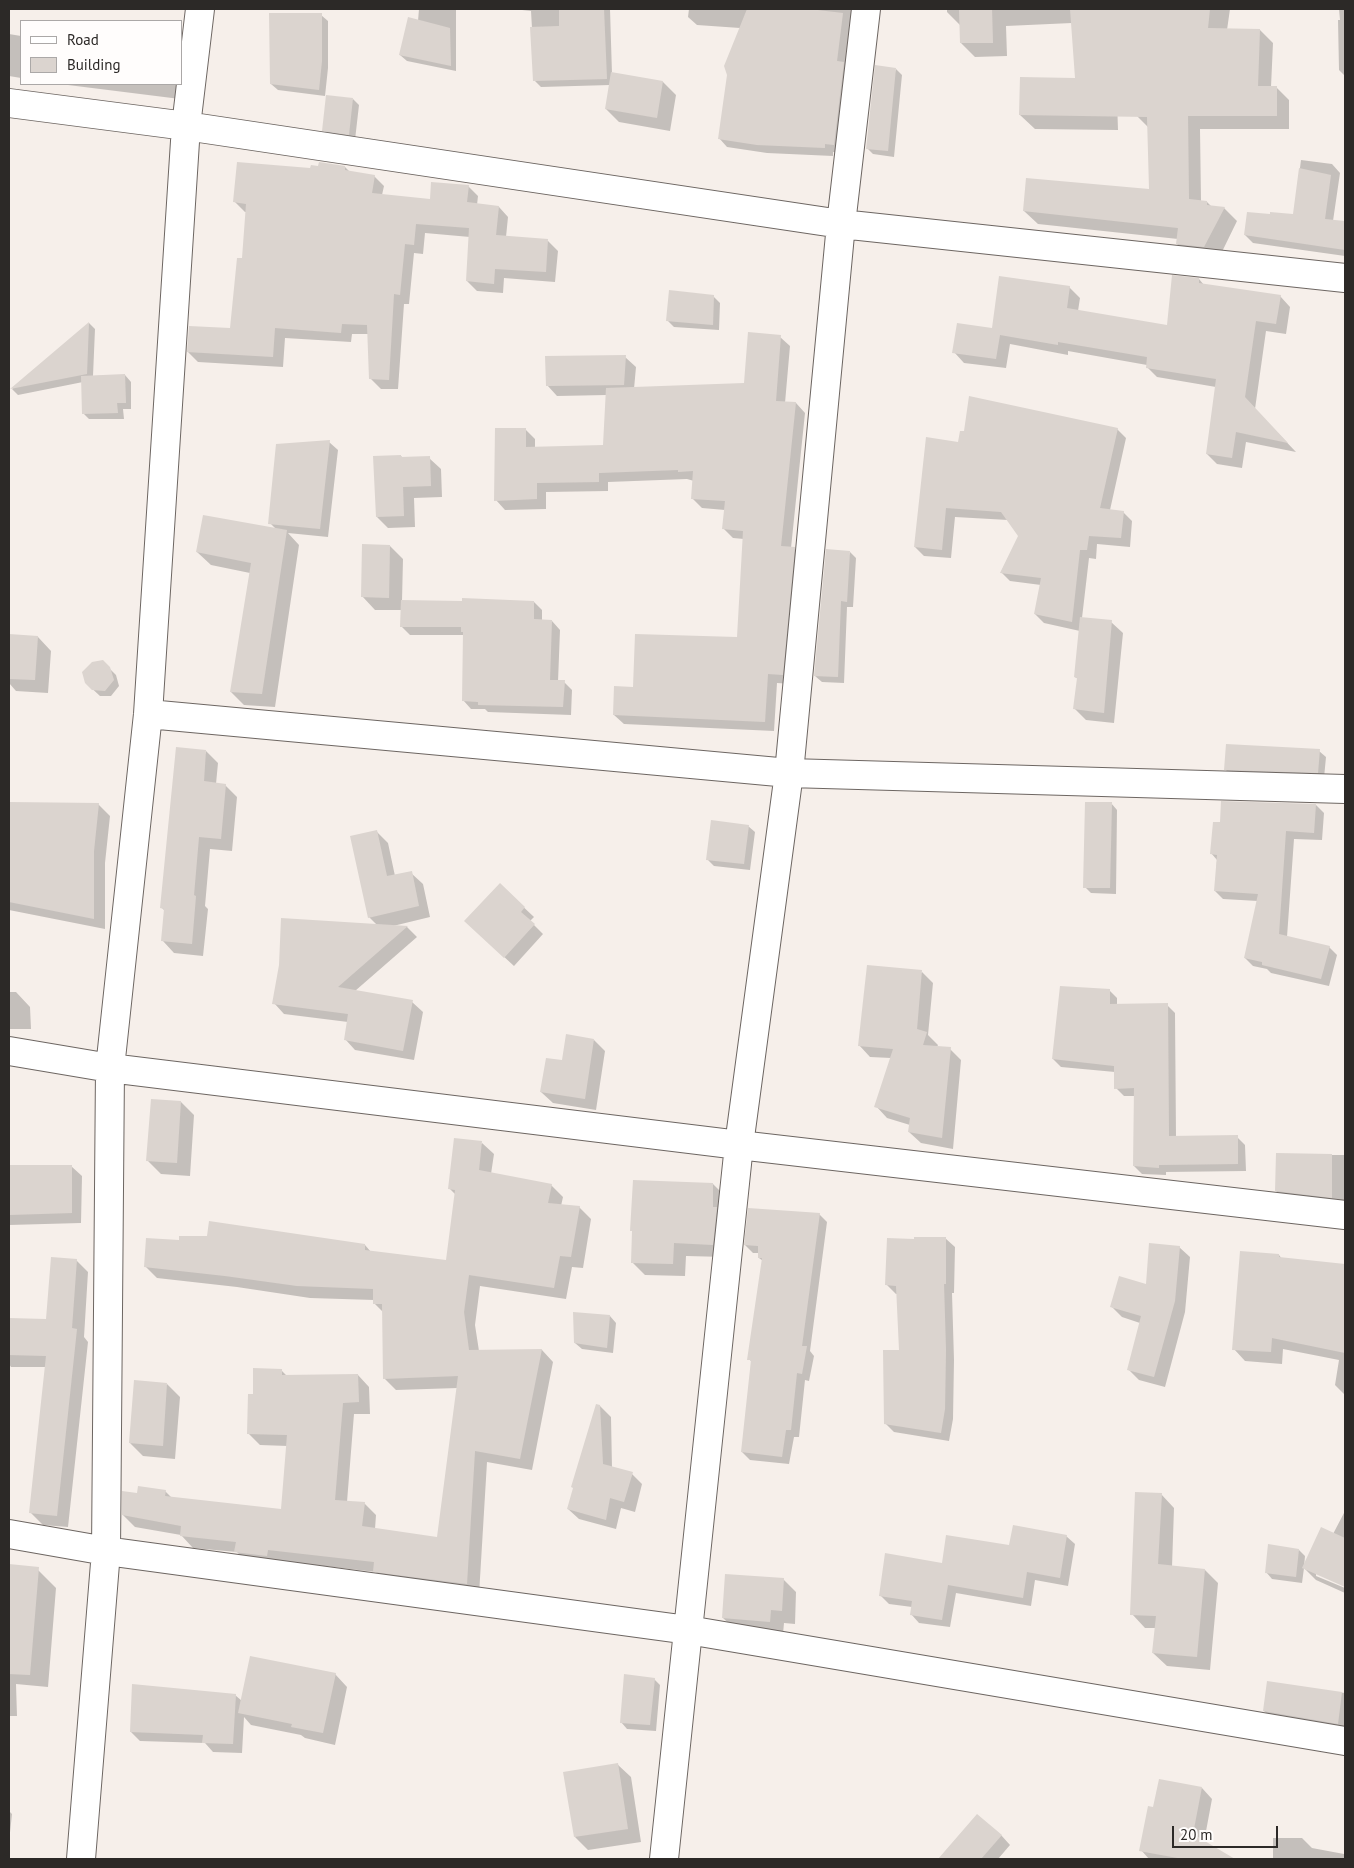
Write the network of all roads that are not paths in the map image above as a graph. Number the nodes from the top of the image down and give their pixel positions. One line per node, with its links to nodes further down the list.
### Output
1 (200, 9): 4 (street)
2 (866, 9): 5 (street)
3 (9, 103): 4 (street)
4 (186, 126): 5 (street); 7 (street)
5 (841, 224): 6 (street); 8 (street)
6 (1345, 278)
7 (148, 714): 8 (street); 11 (street)
8 (789, 773): 9 (street); 12 (street)
9 (1345, 789)
10 (9, 1051): 11 (street)
11 (110, 1068): 12 (street); 15 (street)
12 (739, 1145): 13 (street); 16 (street)
13 (1345, 1215)
14 (9, 1534): 15 (street)
15 (106, 1550): 16 (street); 18 (street)
16 (688, 1630): 17 (street); 19 (street)
17 (1345, 1742)
18 (81, 1859)
19 (664, 1859)

